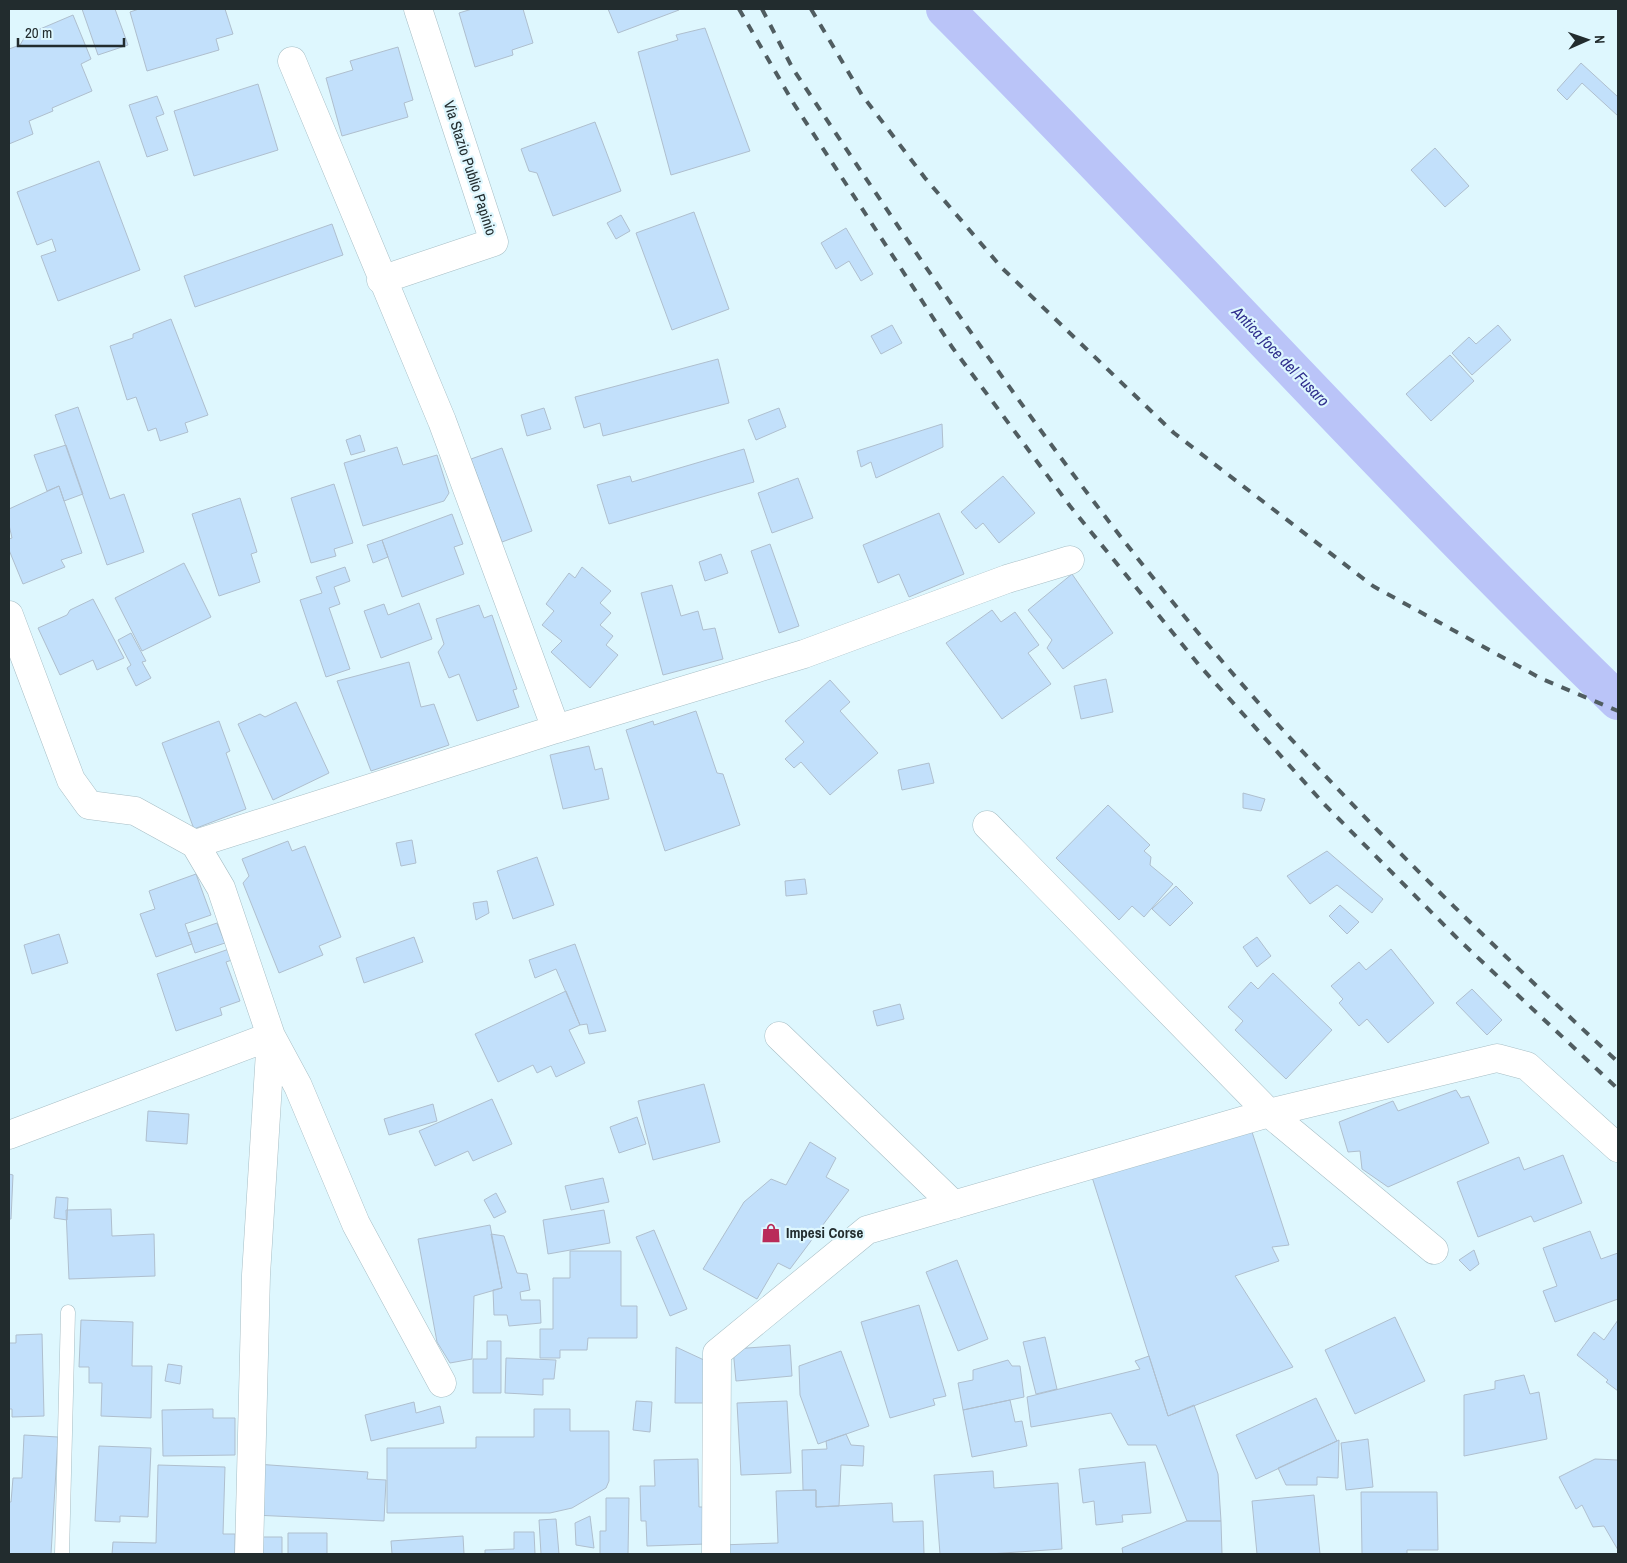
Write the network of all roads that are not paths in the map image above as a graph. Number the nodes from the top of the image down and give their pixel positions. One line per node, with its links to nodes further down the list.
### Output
1 (418, 9): 3 (street, Via Stazio Publio Papinio)
2 (292, 61): 3 (street)
3 (381, 280): 6 (street)
4 (1070, 560): 6 (street)
5 (9, 615): 8 (street)
6 (556, 729): 8 (street)
7 (987, 825): 11 (street)
8 (195, 844): 9 (street)
9 (271, 1036): 12 (street); 17 (street); 19 (street)
10 (779, 1036): 14 (street)
11 (1270, 1113): 13 (street); 14 (street); 15 (street)
12 (9, 1135)
13 (1618, 1148)
14 (954, 1205): 20 (street)
15 (1434, 1250)
16 (68, 1312): 18 (lane)
17 (442, 1383)
18 (62, 1554)
19 (249, 1554)
20 (716, 1554)

